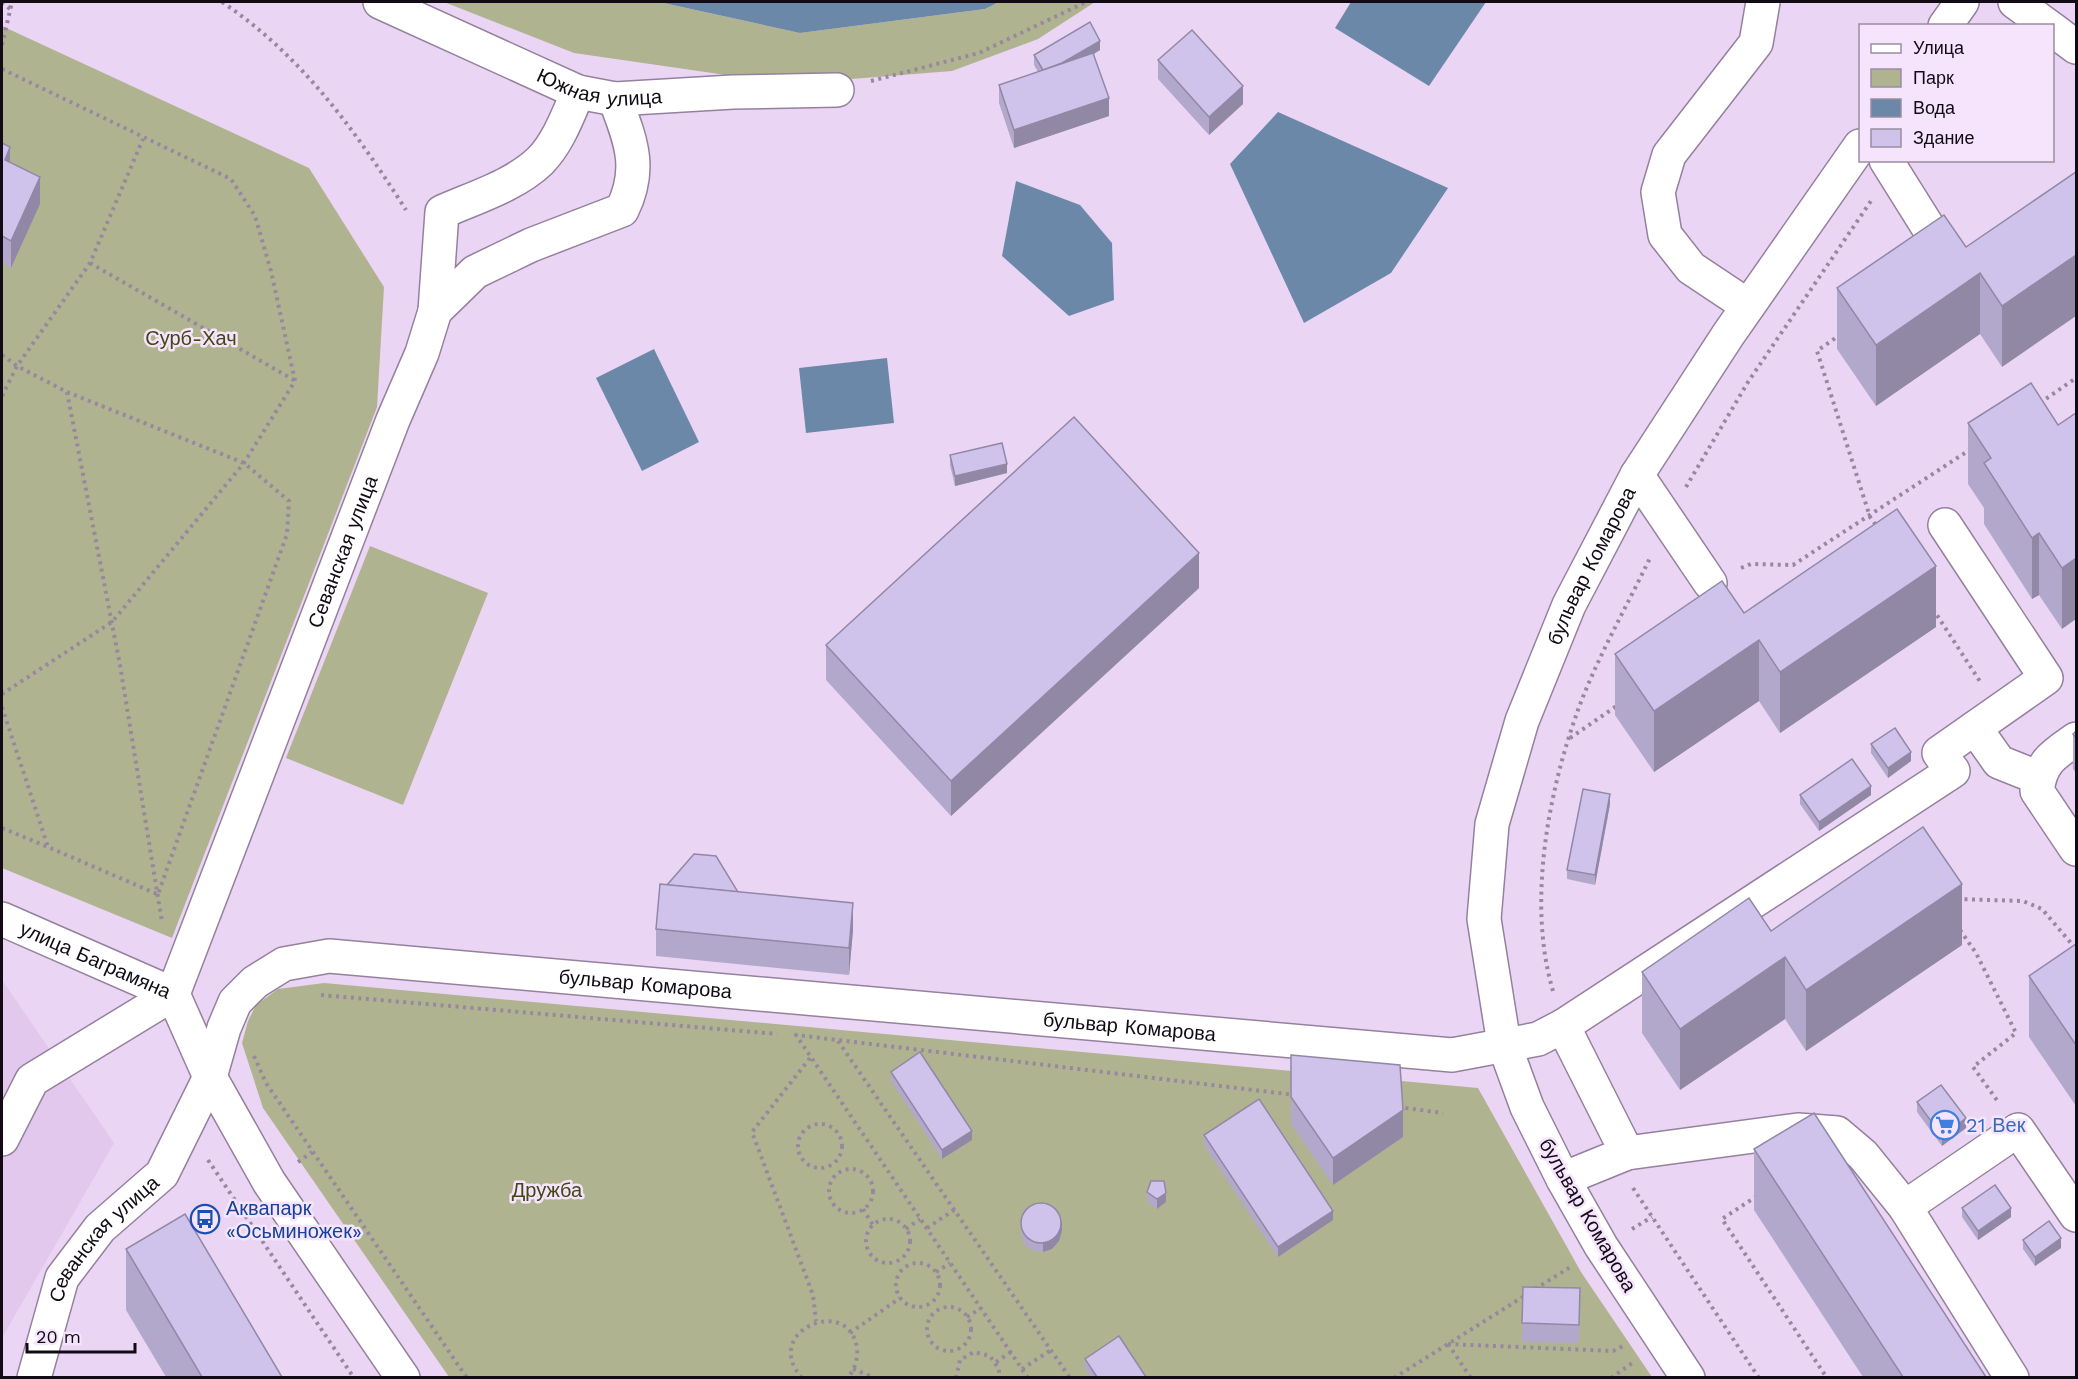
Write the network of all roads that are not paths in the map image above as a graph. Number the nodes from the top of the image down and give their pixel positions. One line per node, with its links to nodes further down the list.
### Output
1 (380, 2): 10 (street, Южная улица)
2 (1763, 2): 15 (street)
3 (1962, 2): 5 (street)
4 (2015, 2): 6 (street)
5 (1946, 24)
6 (2045, 24)
7 (2054, 30): 8 (street)
8 (2076, 47)
9 (837, 90): 11 (street, Южная улица)
10 (578, 93): 11 (street, Южная улица); 16 (street)
11 (615, 99): 16 (street, Севанская улица)
12 (1859, 147): 15 (street, бульвар Комарова)
13 (1887, 162): 14 (street)
14 (1948, 259)
15 (1748, 306): 17 (street, бульвар Комарова)
16 (435, 311): 25 (street, Севанская улица)
17 (1637, 475): 19 (street); 27 (street, бульвар Комарова)
18 (1945, 525): 20 (street)
19 (1710, 583)
20 (1987, 719): 22 (street); 26 (street)
21 (2076, 739): 22 (street)
22 (2038, 778): 23 (street)
23 (2076, 849)
24 (2, 919): 25 (street, улица Баграмяна)
25 (173, 994): 28 (street, улица Баграмяна); 29 (street)
26 (1563, 1026): 27 (street); 30 (street)
27 (1504, 1044): 28 (street, бульвар Комарова); 31 (street, бульвар Комарова)
28 (210, 1077): 34 (street, Севанская улица); 35 (street)
29 (2, 1139)
30 (1620, 1155): 31 (street); 32 (street)
31 (1563, 1179): 36 (street, бульвар Комарова)
32 (1905, 1207): 33 (street); 37 (street)
33 (2076, 1215)
34 (41, 1373)
35 (403, 1377)
36 (1688, 1377)
37 (2012, 1377)

